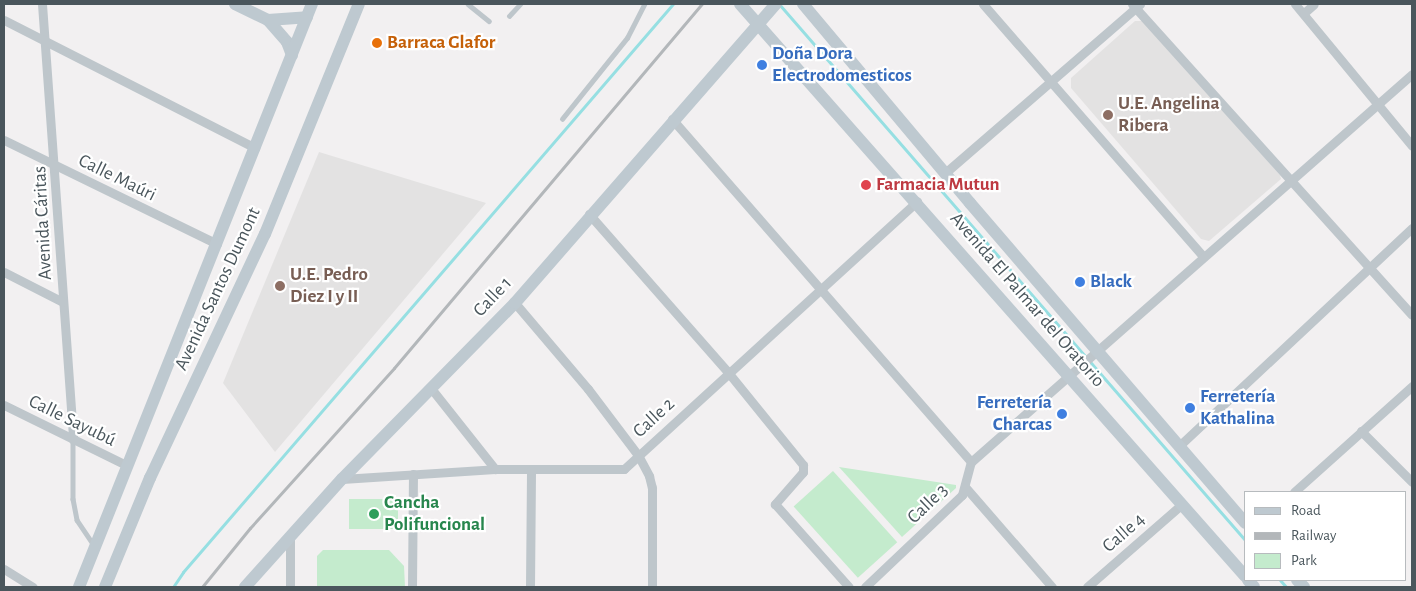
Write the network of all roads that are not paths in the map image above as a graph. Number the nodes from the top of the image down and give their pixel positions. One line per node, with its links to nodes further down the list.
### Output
1 (42, 4): 22 (street, Avenida Cáritas)
2 (235, 4): 19 (main road)
3 (312, 4): 17 (main road, Avenida Santos Dumont)
4 (359, 4): 73 (main road, Avenida Santos Dumont)
5 (468, 4): 20 (lane)
6 (520, 4): 16 (lane)
7 (642, 4): 27 (lane)
8 (740, 4): 21 (main road, Avenida El Palmar del Oratorio)
9 (804, 4): 33 (main road, Avenida El Palmar del Oratorio)
10 (983, 4): 25 (street)
11 (1295, 4): 15 (street)
12 (1314, 4): 15 (street)
13 (1136, 5): 25 (street); 34 (street)
14 (773, 7): 21 (main road, Calle 1)
15 (1304, 13): 26 (street)
16 (509, 16)
17 (307, 17): 19 (main road); 23 (main road, Avenida Santos Dumont)
18 (4, 20): 22 (street)
19 (268, 20): 23 (main road)
20 (489, 21)
21 (757, 23): 28 (main road, Calle 1); 35 (main road, Avenida El Palmar del Oratorio)
22 (44, 39): 31 (street); 32 (street, Avenida Cáritas)
23 (292, 55): 31 (main road, Avenida Santos Dumont)
24 (1412, 74): 26 (street)
25 (1051, 83): 33 (street); 39 (street)
26 (1379, 103): 30 (street); 34 (street)
27 (562, 119)
28 (672, 119): 36 (main road, Calle 1); 42 (street)
29 (4, 140): 32 (street, Calle Maúri)
30 (1412, 146)
31 (255, 148): 38 (main road, Avenida Santos Dumont)
32 (56, 166): 38 (street, Calle Maúri); 43 (street, Avenida Cáritas)
33 (945, 173): 46 (main road, Avenida El Palmar del Oratorio)
34 (1292, 180): 39 (street); 40 (street)
35 (917, 201): 42 (street, Calle 2); 48 (main road, Avenida El Palmar del Oratorio)
36 (590, 214): 44 (main road, Calle 1); 47 (street)
37 (1412, 228): 40 (street)
38 (217, 244): 57 (main road, Avenida Santos Dumont)
39 (1203, 256): 46 (street)
40 (1370, 266): 45 (street); 54 (street)
41 (4, 272): 43 (street)
42 (820, 290): 47 (street, Calle 2); 56 (street)
43 (63, 302): 53 (street, Avenida Cáritas)
44 (515, 304): 50 (main road, Calle 1); 55 (street)
45 (1412, 315)
46 (1095, 352): 48 (street); 54 (main road, Avenida El Palmar del Oratorio)
47 (727, 371): 55 (street, Calle 2); 79 (street)
48 (1068, 378): 56 (street); 65 (main road, Avenida El Palmar del Oratorio)
49 (1412, 386): 52 (street)
50 (430, 387): 58 (street); 61 (main road, Calle 1)
51 (4, 405): 53 (street, Calle Sayubú)
52 (1361, 431): 62 (street); 64 (street)
53 (73, 440): 57 (street, Calle Sayubú); 68 (lane)
54 (1179, 446): 66 (main road, Avenida El Palmar del Oratorio)
55 (638, 455): 59 (street, Calle 2); 78 (street)
56 (971, 462): 63 (street, Calle 3)
57 (126, 465): 68 (main road, Avenida Santos Dumont)
58 (495, 469): 59 (street, Calle 2); 60 (street, Calle 2)
59 (531, 470): 77 (street)
60 (413, 474): 61 (street, Calle 2); 76 (street)
61 (342, 479): 67 (main road, Calle 1)
62 (1412, 482)
63 (966, 488): 80 (street, Calle 3); 81 (street)
64 (1295, 491)
65 (1182, 504): 70 (main road, Avenida El Palmar del Oratorio); 82 (street, Calle 4)
66 (1244, 521)
67 (290, 536): 74 (main road, Calle 1); 75 (street)
68 (96, 547): 72 (main road, Avenida Santos Dumont)
69 (4, 570): 71 (street)
70 (1244, 575)
71 (33, 587)
72 (79, 587)
73 (105, 587)
74 (245, 587)
75 (290, 587)
76 (412, 587)
77 (530, 587)
78 (652, 587)
79 (849, 587)
80 (864, 587)
81 (1052, 587)
82 (1087, 587)

